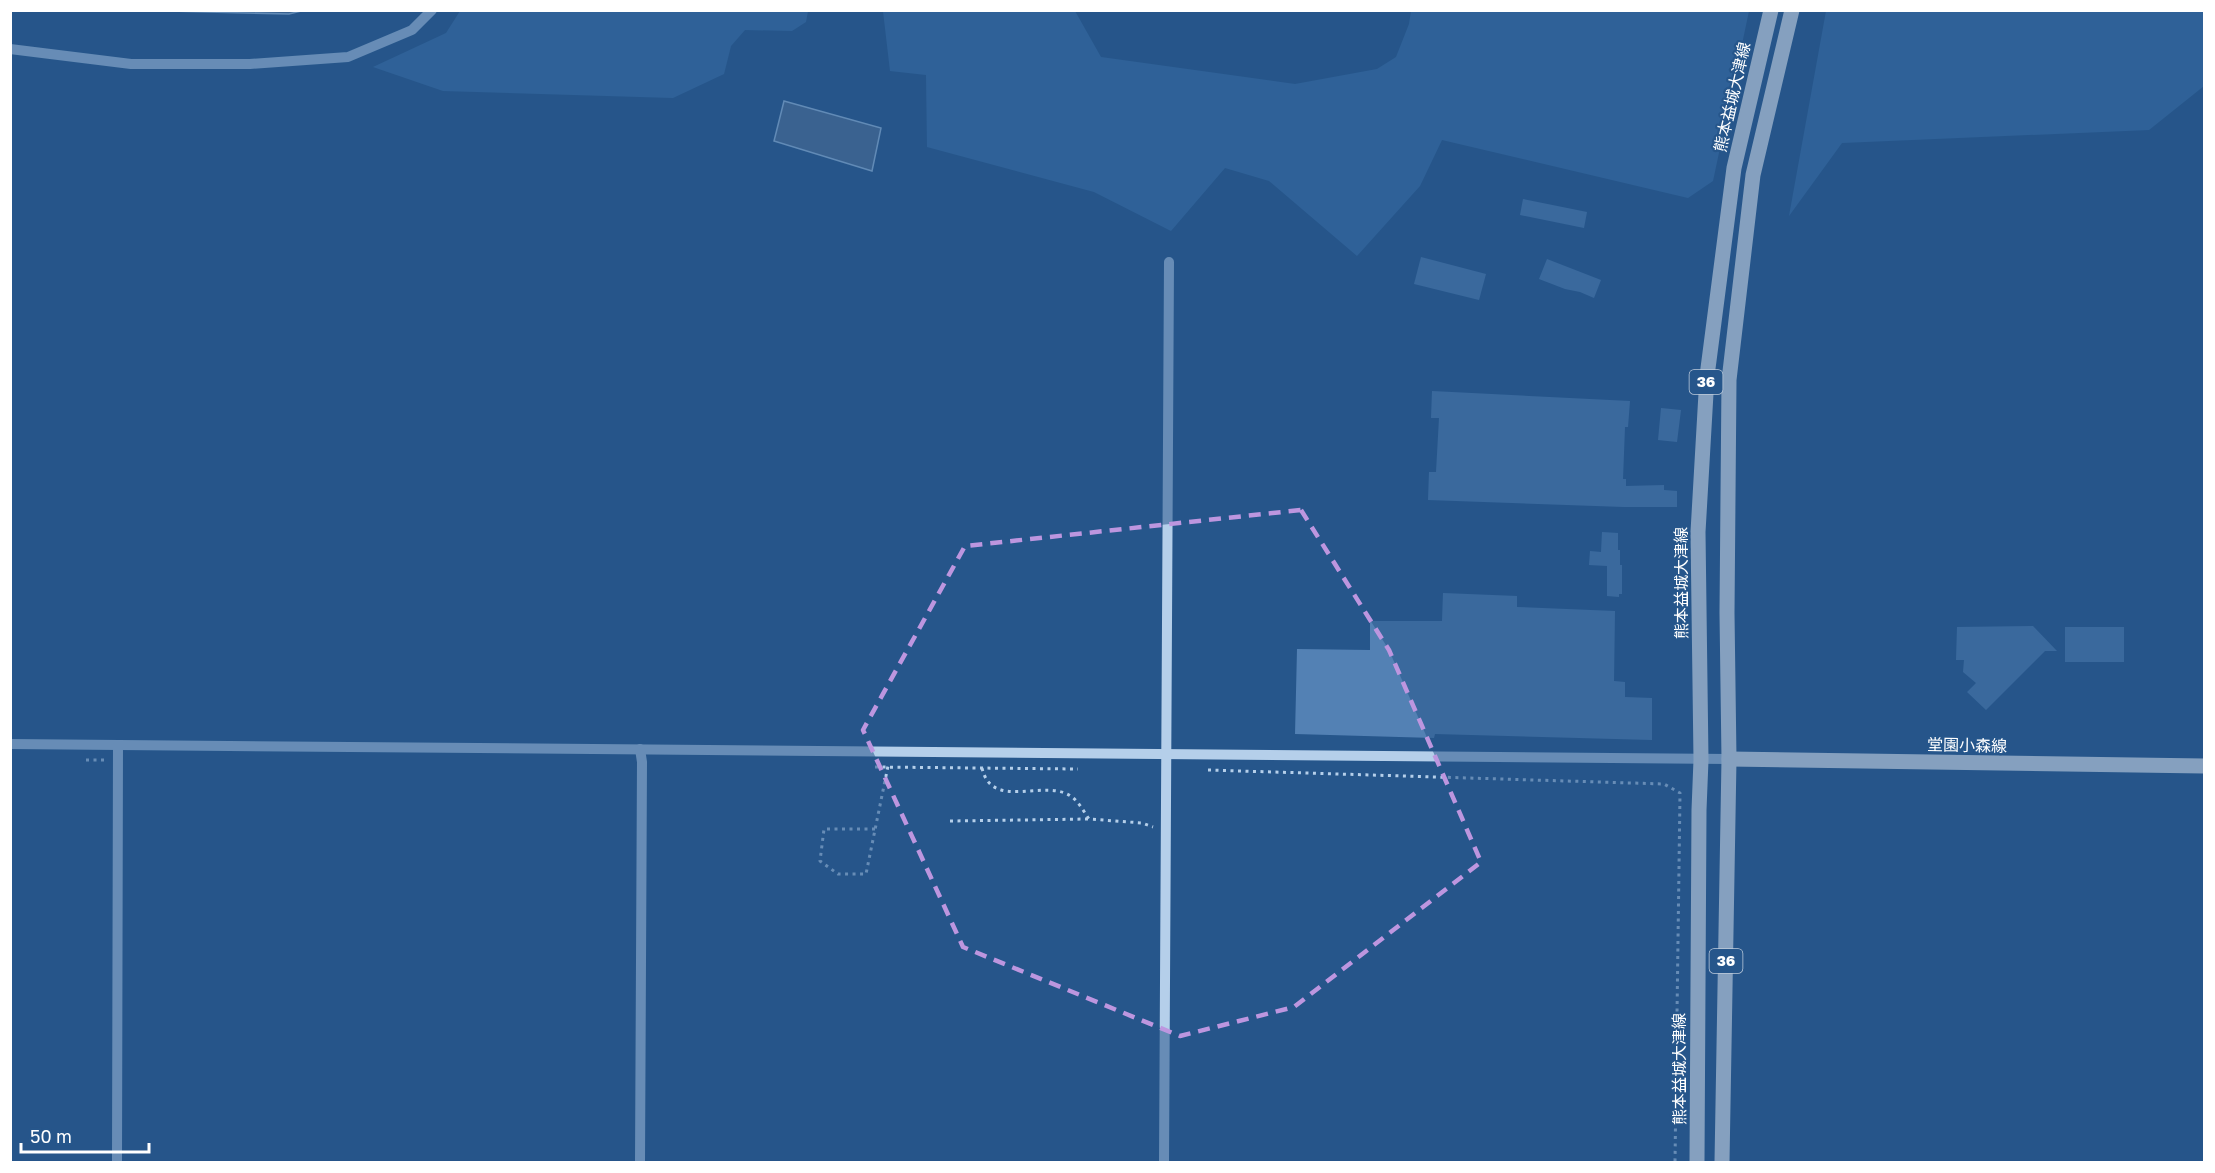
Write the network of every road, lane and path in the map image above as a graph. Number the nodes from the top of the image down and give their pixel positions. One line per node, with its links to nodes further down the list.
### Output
1 (432, 10): 4 (street)
2 (1771, 10): 15 (main road, 熊本益城大津線 / 36)
3 (1792, 10): 12 (main road, 36)
4 (10, 49)
5 (1169, 262): 11 (street)
6 (10, 744): 7 (street)
7 (118, 745): 8 (street); 14 (street)
8 (640, 748): 9 (street); 27 (street)
9 (891, 753): 10 (street); 18 (path)
10 (979, 754): 11 (street); 19 (path)
11 (1167, 755): 15 (street); 25 (street)
12 (1729, 759): 15 (street); 16 (main road, 堂園小森線); 31 (main road, 36)
13 (82, 760): 14 (path)
14 (118, 760): 26 (street)
15 (1701, 760): 30 (main road, 熊本益城大津線 / 36)
16 (2205, 766)
17 (865, 767): 18 (path)
18 (888, 767): 19 (path); 24 (path)
19 (982, 769): 20 (path); 22 (path)
20 (1086, 769)
21 (1203, 770): 29 (path)
22 (1089, 819): 23 (path); 25 (path)
23 (950, 820)
24 (875, 829): 24 (path)
25 (1166, 831): 28 (street)
26 (117, 1162)
27 (640, 1162)
28 (1164, 1162)
29 (1675, 1162)
30 (1697, 1162)
31 (1722, 1162)

